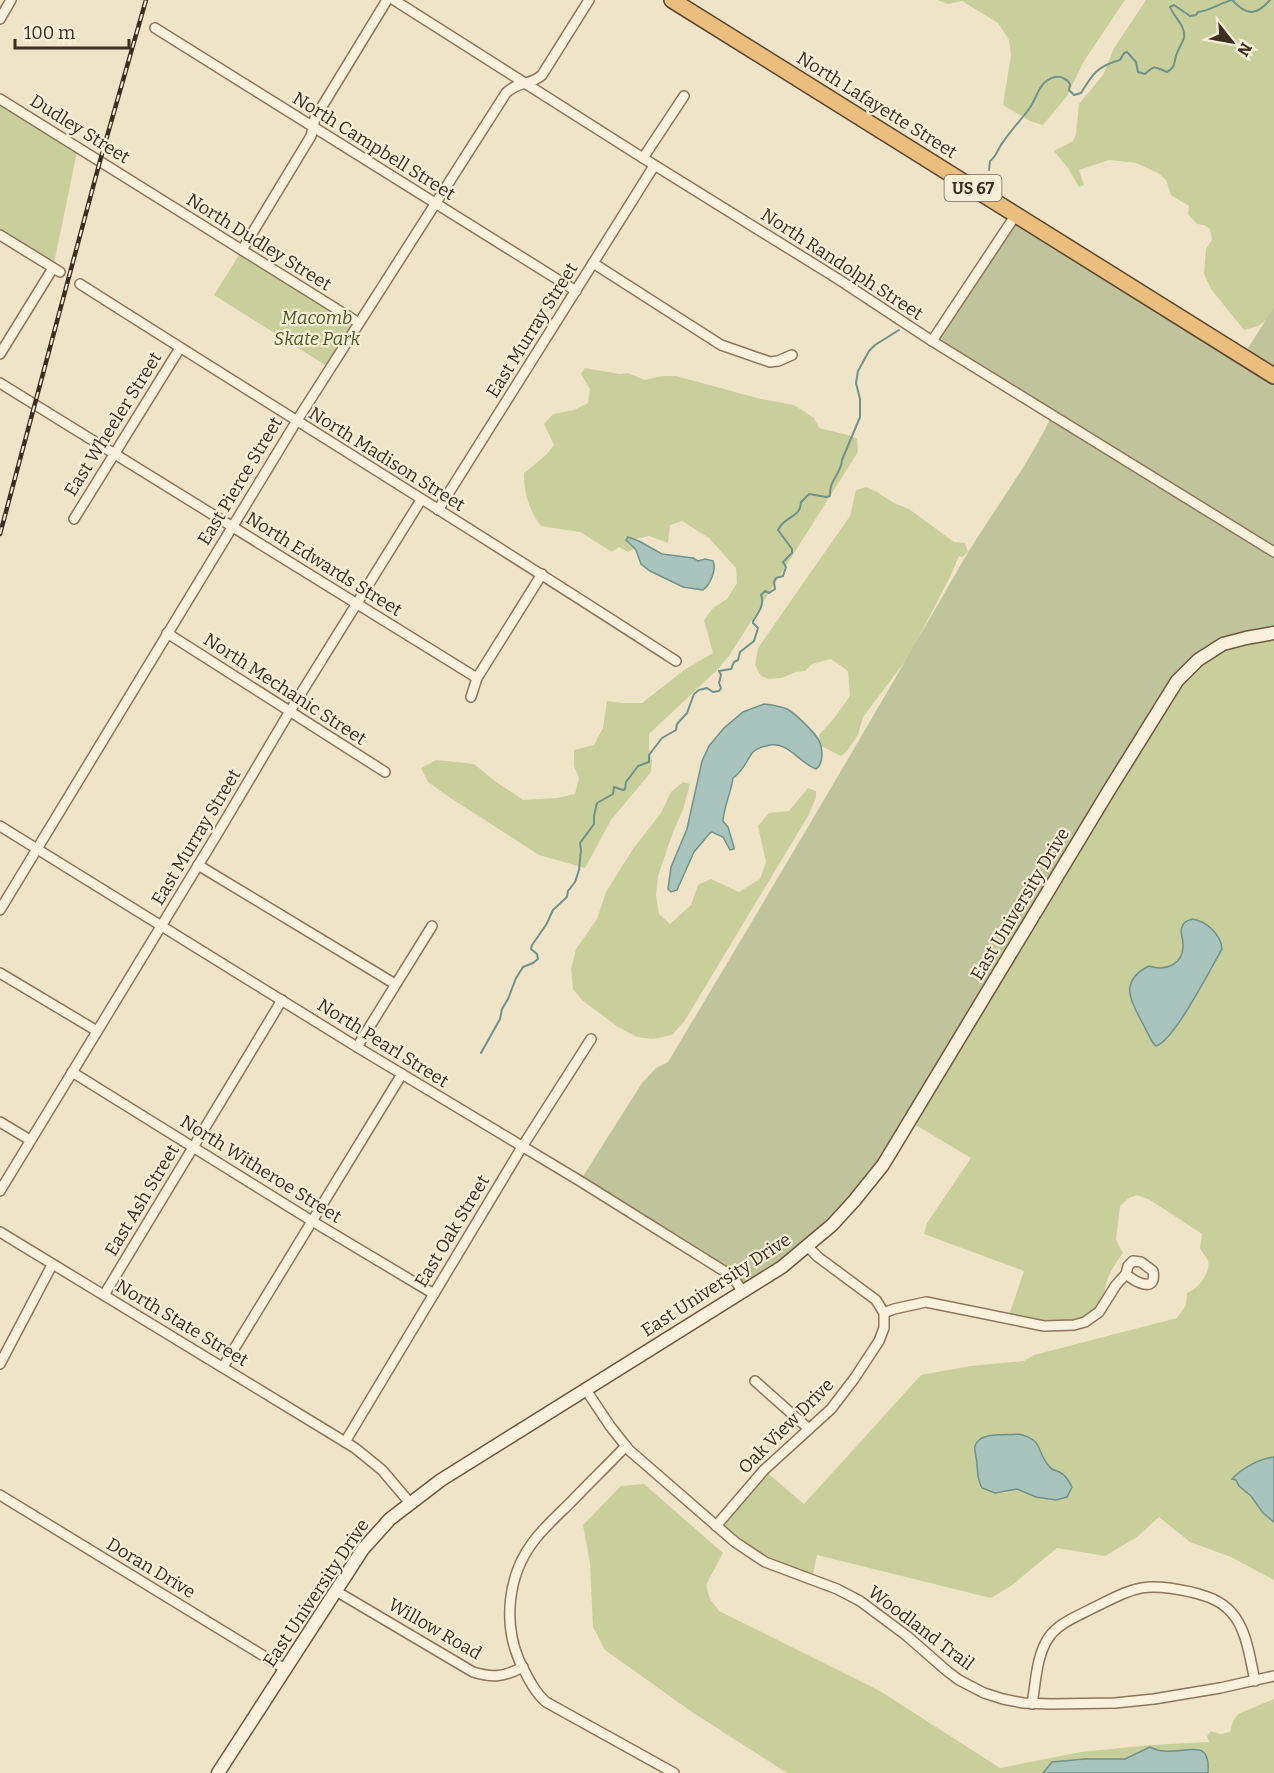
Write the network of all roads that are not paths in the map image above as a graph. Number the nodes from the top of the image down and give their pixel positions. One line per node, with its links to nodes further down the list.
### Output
1 (11, 0): 6 (street)
2 (387, 0): 11 (street)
3 (394, 0): 8 (street, North Randolph Street)
4 (589, 0): 8 (street, East Pierce Street)
5 (672, 0): 16 (highway, North Lafayette Street / US 67)
6 (0, 19)
7 (155, 28): 11 (street, North Campbell Street)
8 (524, 82): 12 (street, North Randolph Street); 15 (street, East Pierce Street)
9 (684, 96): 12 (street)
10 (0, 99): 14 (street, Dudley Street)
11 (313, 127): 15 (street, North Campbell Street); 18 (street)
12 (642, 158): 13 (street, North Randolph Street)
13 (654, 166): 19 (street, East Murray Street); 23 (street, North Randolph Street)
14 (142, 188): 18 (street, North Dudley Street)
15 (435, 204): 21 (street, North Campbell Street); 22 (street, East Pierce Street)
16 (1015, 216): 23 (street); 27 (highway, North Lafayette Street / US 67)
17 (0, 235): 25 (street)
18 (242, 250): 22 (street, North Dudley Street)
19 (593, 263): 21 (street, East Murray Street); 26 (street)
20 (80, 284): 24 (street, North Madison Street)
21 (576, 291): 32 (street, East Murray Street)
22 (359, 323): 29 (street, East Pierce Street)
23 (932, 341): 35 (street, North Randolph Street)
24 (180, 348): 29 (street, North Madison Street); 30 (street, East Wheeler Street)
25 (0, 354)
26 (792, 355)
27 (1274, 376)
28 (0, 383): 30 (street, North Edwards Street)
29 (296, 422): 31 (street, North Madison Street); 34 (street, East Pierce Street)
30 (114, 454): 33 (street, East Wheeler Street); 34 (street, North Edwards Street)
31 (421, 500): 32 (street, North Madison Street); 37 (street, East Murray Street)
32 (438, 510): 36 (street, North Madison Street)
33 (74, 519)
34 (232, 527): 37 (street, North Edwards Street); 38 (street, East Pierce Street)
35 (1274, 552)
36 (542, 574): 40 (street, North Madison Street); 41 (street)
37 (357, 604): 41 (street, North Edwards Street); 43 (street, East Murray Street)
38 (167, 633): 43 (street, North Mechanic Street); 46 (street, East Pierce Street)
39 (1274, 633): 66 (main road, East University Drive)
40 (676, 661)
41 (477, 678): 42 (street)
42 (471, 696)
43 (290, 711): 44 (street, North Mechanic Street); 47 (street, East Murray Street)
44 (385, 772)
45 (0, 826): 46 (street, North Pearl Street)
46 (37, 849): 48 (street, East Pierce Street); 49 (street, North Pearl Street)
47 (198, 865): 49 (street, East Murray Street); 52 (street)
48 (0, 910)
49 (161, 926): 53 (street, North Pearl Street); 54 (street, East Murray Street)
50 (432, 926): 52 (street)
51 (0, 973): 54 (street)
52 (395, 984): 56 (street)
53 (282, 1000): 56 (street, North Pearl Street); 61 (street, East Ash Street)
54 (97, 1031): 57 (street, East Murray Street)
55 (591, 1039): 62 (street, East Oak Street)
56 (357, 1047): 58 (street, North Pearl Street)
57 (72, 1072): 60 (street, East Murray Street); 61 (street, North Witheroe Street)
58 (402, 1074): 62 (street, North Pearl Street); 64 (street)
59 (0, 1122): 60 (street)
60 (30, 1140): 63 (street, East Murray Street)
61 (194, 1147): 64 (street, North Witheroe Street); 71 (street, East Ash Street)
62 (522, 1147): 69 (street, North Pearl Street); 70 (street, East Oak Street)
63 (0, 1191)
64 (312, 1221): 70 (street, North Witheroe Street); 74 (street)
65 (0, 1232): 67 (street, North State Street)
66 (808, 1247): 69 (main road, East University Drive); 72 (street)
67 (52, 1265): 71 (street, North State Street); 73 (street)
68 (1126, 1274): 72 (street)
69 (743, 1292): 76 (main road, East University Drive)
70 (434, 1294): 78 (street, East Oak Street)
71 (104, 1295): 74 (street, North State Street)
72 (884, 1313): 77 (street, Oak View Drive)
73 (0, 1364)
74 (223, 1367): 78 (street, North State Street)
75 (754, 1381): 77 (street)
76 (586, 1390): 79 (street, Woodland Trail); 81 (main road, East University Drive)
77 (809, 1429): 82 (street, Oak View Drive)
78 (345, 1442): 81 (street, North State Street)
79 (626, 1446): 82 (street, Woodland Trail); 84 (street)
80 (0, 1495): 85 (street, Doran Drive)
81 (410, 1503): 83 (main road, East University Drive)
82 (716, 1526): 88 (street, Woodland Trail)
83 (336, 1590): 84 (street, Willow Road); 85 (main road, East University Drive)
84 (523, 1667): 90 (street)
85 (285, 1669): 89 (main road, East University Drive)
86 (1274, 1676): 87 (street, Woodland Trail)
87 (1255, 1681): 88 (street, Woodland Trail); 88 (street)
88 (1032, 1704)
89 (218, 1773)
90 (674, 1773)

